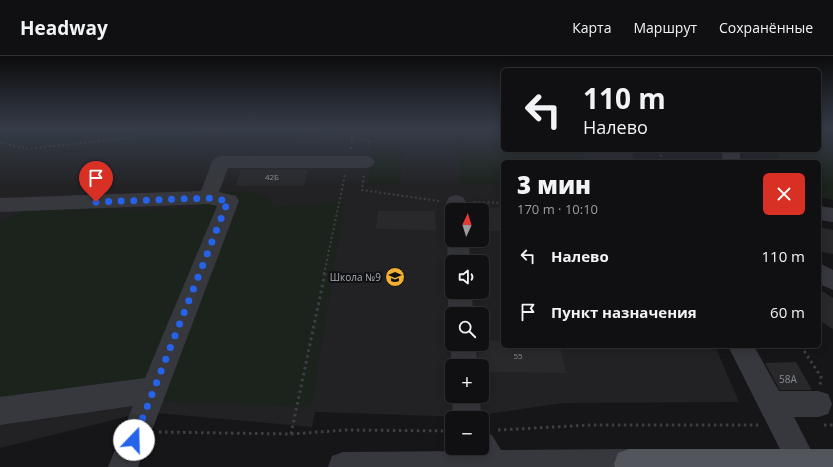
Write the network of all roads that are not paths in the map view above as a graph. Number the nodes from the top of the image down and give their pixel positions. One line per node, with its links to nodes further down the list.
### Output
1 (366, 162): 2 (street)
2 (208, 198): 3 (street); 9 (street)
3 (0, 205)
4 (821, 213): 5 (street)
5 (833, 215)
6 (821, 273): 7 (street)
7 (833, 281)
8 (742, 348): 11 (street)
9 (154, 390): 10 (street); 18 (street)
10 (0, 411)
11 (777, 415): 12 (street); 15 (street)
12 (824, 418)
13 (489, 446): 17 (street)
14 (445, 451): 19 (street)
15 (803, 464): 16 (main road); 17 (main road)
16 (833, 464)
17 (629, 466)
18 (123, 467)
19 (343, 467)

